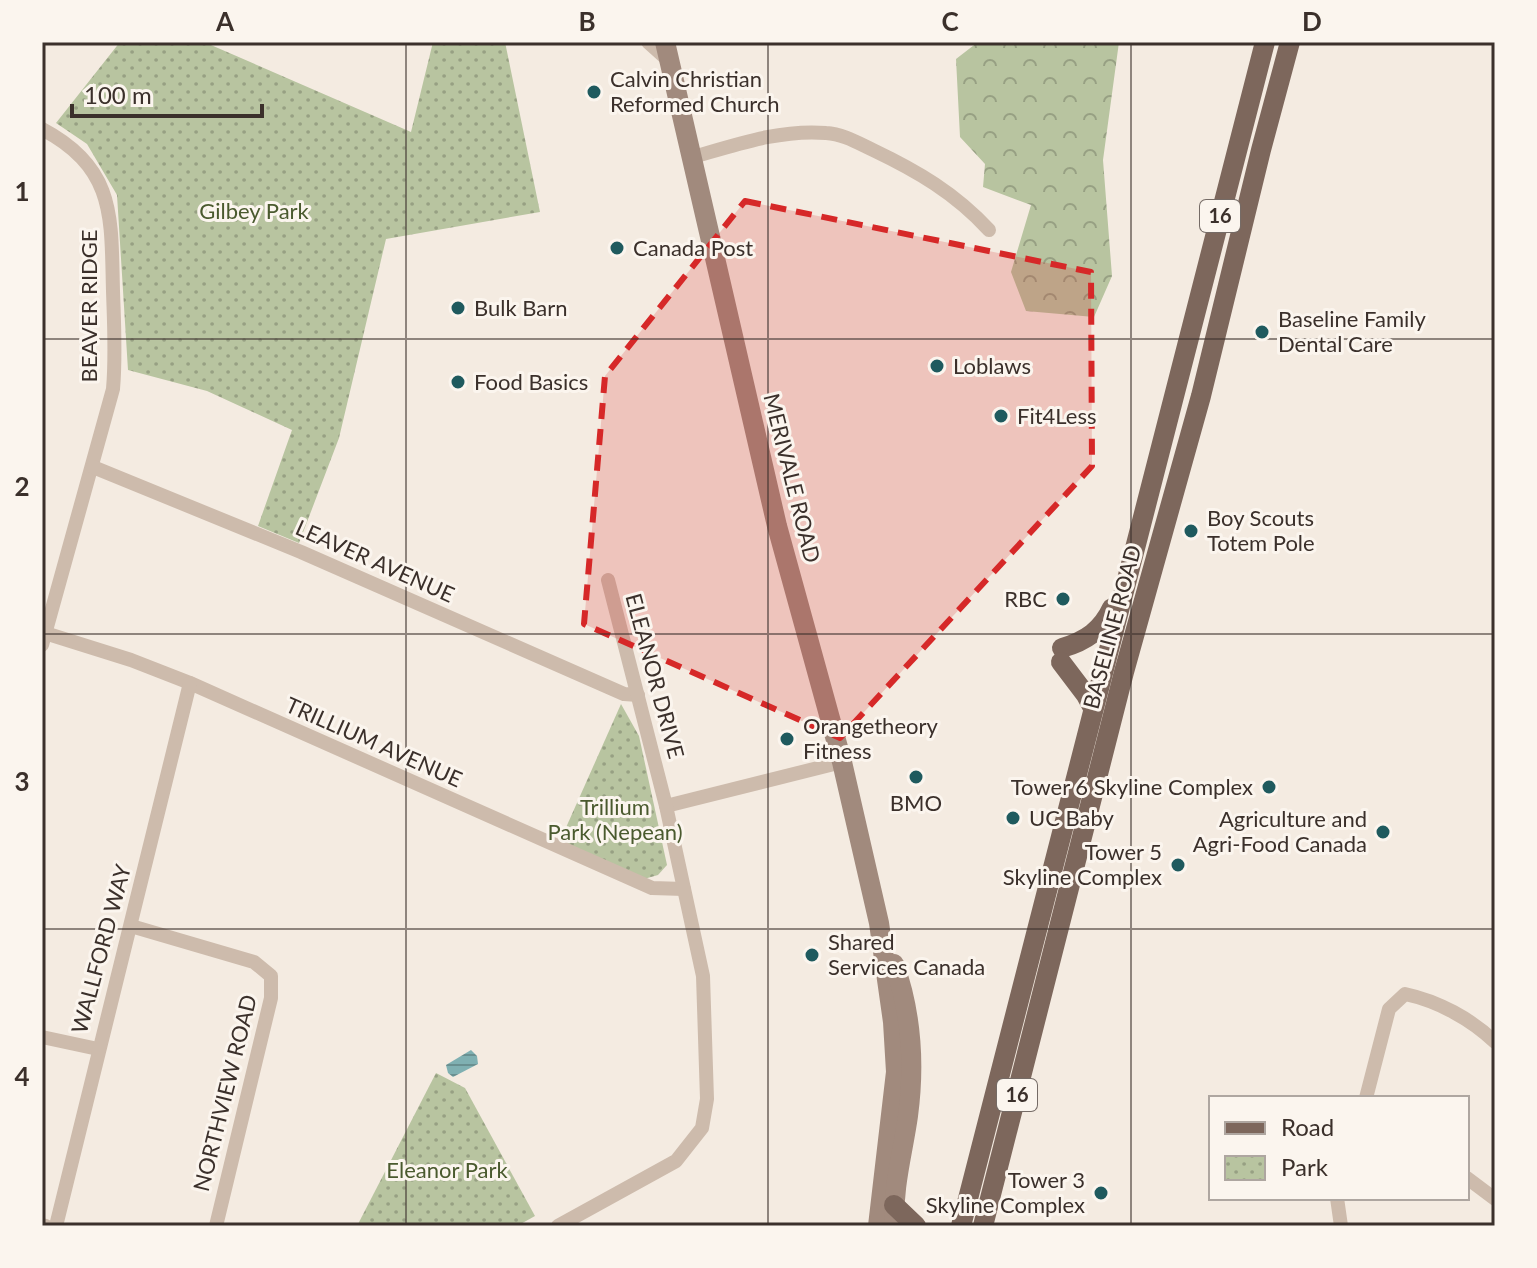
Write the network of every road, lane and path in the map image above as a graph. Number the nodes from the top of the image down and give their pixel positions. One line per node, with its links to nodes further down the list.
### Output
1 (648, 42): 4 (street)
2 (1265, 42): 8 (main road, BASELINE ROAD / 16)
3 (1290, 46): 9 (main road, BASELINE ROAD / 16)
4 (668, 52): 6 (main road, MERIVALE ROAD)
5 (42, 129): 10 (street, BEAVER RIDGE)
6 (693, 157): 7 (street); 19 (main road, MERIVALE ROAD)
7 (989, 230)
8 (1175, 391): 9 (main road); 11 (main road, BASELINE ROAD / 16)
9 (1201, 396): 15 (main road, BASELINE ROAD / 16)
10 (93, 467): 13 (street, BEAVER RIDGE); 17 (street, LEAVER AVENUE)
11 (1127, 575): 14 (main road, BASELINE ROAD / 16); 18 (main road)
12 (608, 580): 17 (street, ELEANOR DRIVE)
13 (44, 639): 16 (street, TRILLIUM AVENUE)
14 (1104, 666): 15 (main road); 18 (main road, BASELINE ROAD / 16)
15 (1124, 672): 22 (main road, BASELINE ROAD / 16)
16 (190, 683): 23 (street, TRILLIUM AVENUE); 25 (street, WALLFORD WAY)
17 (638, 695): 20 (street, ELEANOR DRIVE)
18 (1093, 708): 21 (main road, BASELINE ROAD / 16)
19 (842, 762): 20 (street); 24 (main road, MERIVALE ROAD)
20 (666, 806): 23 (street, ELEANOR DRIVE)
21 (1056, 852): 22 (main road); 26 (main road, BASELINE ROAD / 16)
22 (1077, 857): 27 (main road, BASELINE ROAD / 16)
23 (684, 889): 39 (street, ELEANOR DRIVE)
24 (879, 923): 35 (main road, MERIVALE ROAD); 40 (main road, MERIVALE ROAD)
25 (131, 926): 30 (street, WALLFORD WAY); 38 (street, NORTHVIEW ROAD)
26 (1019, 996): 27 (main road); 36 (main road, BASELINE ROAD / 16)
27 (1041, 1000): 44 (main road, BASELINE ROAD / 16)
28 (42, 1037): 30 (street)
29 (1495, 1042): 31 (street)
30 (98, 1049): 37 (street, WALLFORD WAY)
31 (1367, 1096)
32 (1469, 1180): 33 (street)
33 (1495, 1199)
34 (1337, 1200): 45 (street)
35 (894, 1205): 41 (main road, MERIVALE ROAD); 42 (main road)
36 (962, 1221): 43 (main road)
37 (56, 1226)
38 (216, 1226)
39 (558, 1226)
40 (878, 1226)
41 (895, 1226)
42 (916, 1226)
43 (944, 1226)
44 (983, 1226)
45 (1341, 1226)

